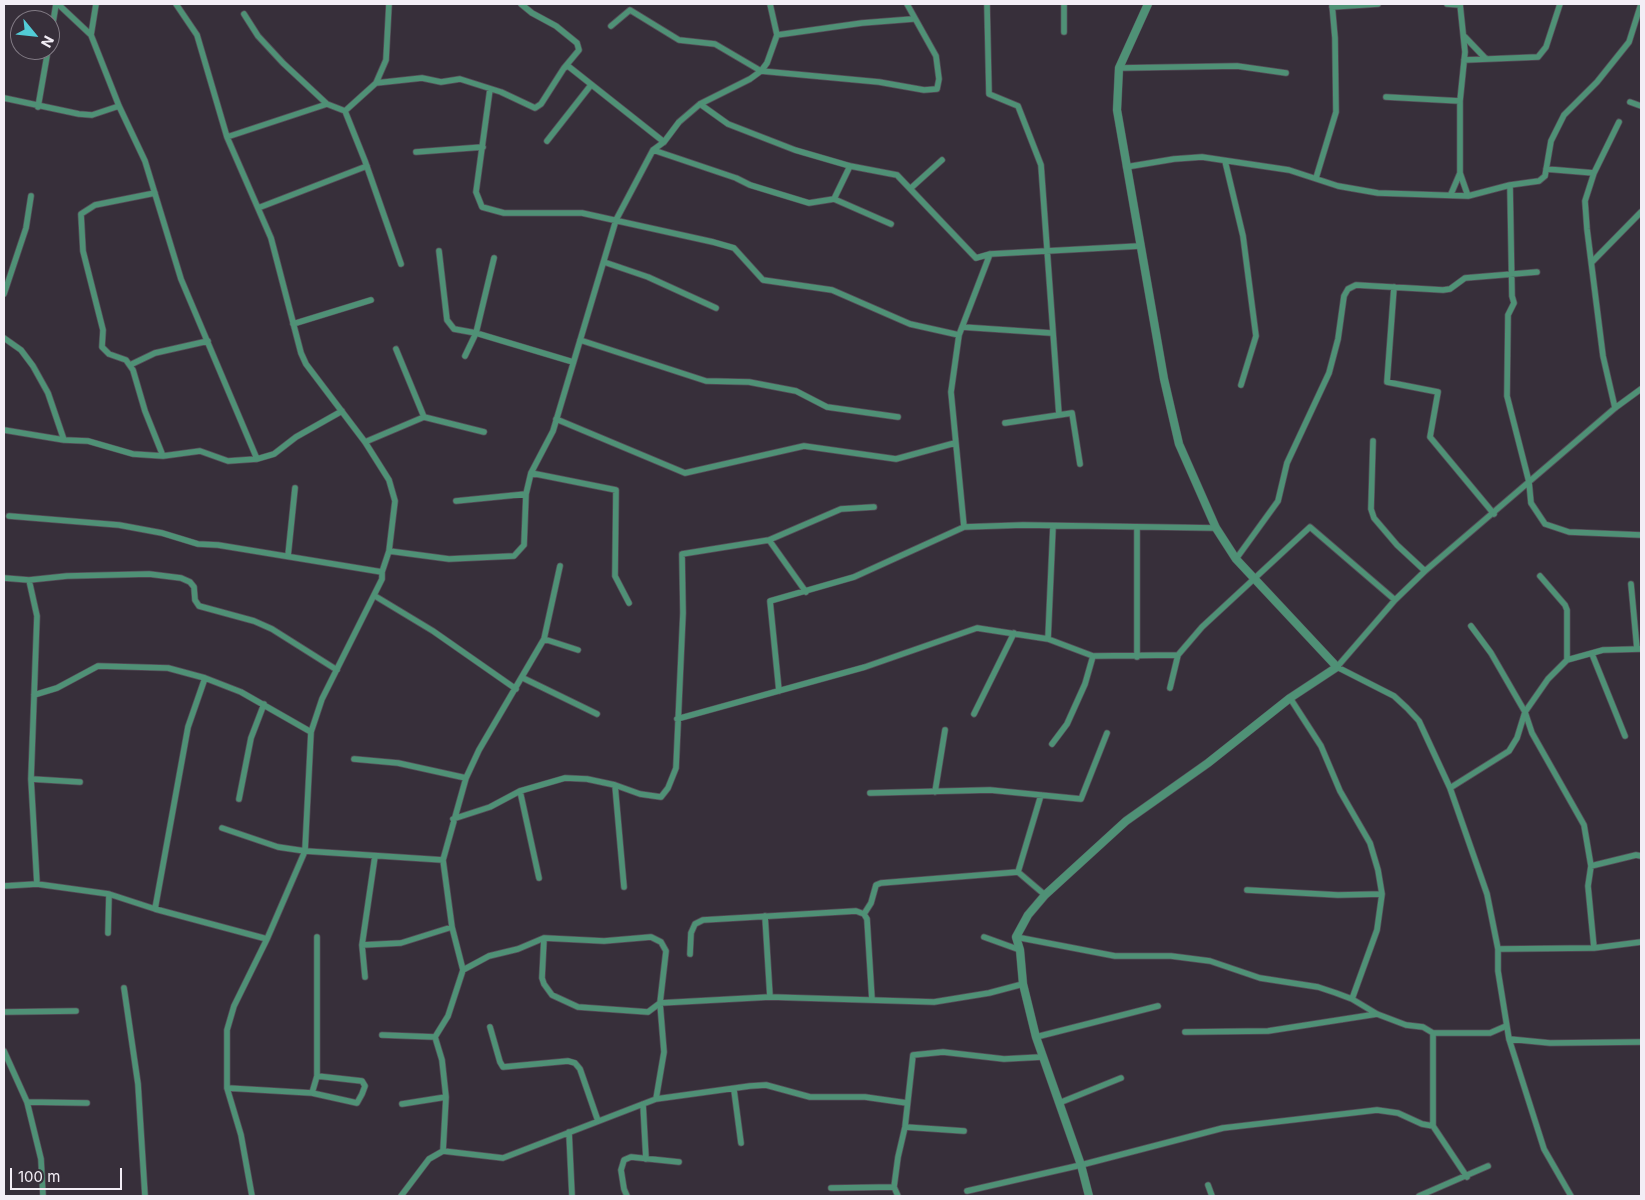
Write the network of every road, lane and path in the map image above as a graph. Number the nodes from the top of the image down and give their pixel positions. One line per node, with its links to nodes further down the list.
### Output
1 (57, 4): 21 (street)
2 (96, 4): 21 (street)
3 (176, 4): 45 (street)
4 (389, 4): 31 (street)
5 (521, 4): 27 (street)
6 (770, 4): 22 (street)
7 (907, 4): 18 (street)
8 (987, 4): 73 (street)
9 (1064, 4): 20 (street)
10 (1148, 4): 28 (street)
11 (1378, 4): 16 (street)
12 (1447, 4): 13 (street)
13 (1460, 4): 23 (street)
14 (1560, 4): 24 (street)
15 (1641, 4): 56 (street)
16 (1332, 5): 59 (street)
17 (244, 14): 38 (street)
18 (913, 19): 22 (street); 29 (street)
19 (611, 26): 29 (street)
20 (1064, 32)
21 (91, 34): 40 (street)
22 (777, 35): 29 (street)
23 (1465, 37): 24 (street); 26 (street)
24 (1486, 59): 26 (street)
25 (46, 60): 42 (street)
26 (1464, 60): 36 (street)
27 (564, 68): 32 (street); 33 (street)
28 (1118, 68): 30 (street); 55 (street)
29 (761, 71): 39 (street)
30 (1286, 72)
31 (376, 83): 33 (street); 43 (street)
32 (591, 85): 46 (street); 47 (street)
33 (490, 89): 48 (street)
34 (1386, 97): 36 (street)
35 (4, 98): 42 (street)
36 (1460, 101): 57 (street)
37 (1630, 102): 41 (street)
38 (327, 104): 43 (street); 45 (street)
39 (700, 104): 47 (street); 54 (street)
40 (119, 106): 42 (street); 62 (street)
41 (1641, 106)
42 (38, 107)
43 (345, 111): 53 (street)
44 (1619, 122): 58 (street)
45 (227, 137): 67 (street)
46 (547, 141)
47 (664, 142): 49 (street)
48 (483, 147): 50 (street); 69 (street)
49 (653, 150): 66 (street); 69 (street)
50 (416, 152)
51 (942, 160): 61 (street)
52 (1225, 161): 55 (street); 59 (street); 97 (street)
53 (367, 166): 67 (street); 78 (street)
54 (850, 166): 61 (street); 66 (street)
55 (1126, 167): 71 (street)
56 (1546, 169): 58 (street); 60 (street)
57 (1460, 173): 63 (street); 65 (street)
58 (1594, 173): 77 (street)
59 (1316, 178): 63 (street)
60 (1510, 185): 65 (street); 80 (street)
61 (911, 188): 74 (street)
62 (155, 193): 92 (street); 96 (street)
63 (1451, 194): 65 (street)
64 (32, 196): 82 (street)
65 (1468, 196)
66 (834, 198): 70 (street)
67 (258, 208): 85 (street)
68 (1641, 212): 77 (street)
69 (616, 220): 76 (street); 89 (street)
70 (891, 224)
71 (1140, 246): 73 (street); 126 (street)
72 (439, 251): 87 (street)
73 (1048, 251): 74 (street); 88 (street)
74 (990, 254): 86 (street)
75 (494, 258): 87 (street)
76 (604, 262): 84 (street); 91 (street)
77 (1592, 262): 99 (street)
78 (401, 264)
79 (1537, 272): 80 (street)
80 (1512, 273): 81 (street); 116 (street)
81 (1394, 288): 121 (street); 131 (street)
82 (4, 294)
83 (371, 300): 85 (street)
84 (716, 308)
85 (293, 324): 100 (street)
86 (962, 327): 88 (street); 89 (street)
87 (476, 333): 94 (street); 95 (street)
88 (1051, 333): 101 (street)
89 (959, 335): 111 (street)
90 (4, 338): 108 (street)
91 (580, 340): 95 (street); 102 (street)
92 (208, 341): 96 (street); 113 (street)
93 (396, 349): 103 (street)
94 (465, 356)
95 (573, 362): 104 (street)
96 (130, 365): 112 (street)
97 (1241, 385)
98 (1641, 389): 99 (street)
99 (1614, 408): 116 (street)
100 (342, 411): 110 (street); 113 (street)
101 (1058, 415): 105 (street); 114 (street)
102 (898, 416)
103 (424, 417): 107 (street); 110 (street)
104 (556, 419): 111 (street); 115 (street)
105 (1005, 423)
106 (4, 430): 108 (street)
107 (484, 432)
108 (64, 440): 112 (street)
109 (1373, 441): 133 (street)
110 (366, 442): 129 (street)
111 (955, 443): 124 (street)
112 (163, 456): 113 (street)
113 (257, 459)
114 (1080, 464)
115 (531, 473): 118 (street); 143 (street)
116 (1529, 482): 121 (street); 127 (street)
117 (295, 488): 130 (street)
118 (526, 494): 119 (street); 129 (street)
119 (456, 501)
120 (874, 506): 128 (street)
121 (1494, 514): 133 (street)
122 (9, 516): 130 (street)
123 (1053, 526): 124 (street); 125 (street); 147 (street)
124 (964, 527): 140 (street)
125 (1137, 527): 126 (street); 153 (street)
126 (1216, 528): 131 (street)
127 (1641, 535)
128 (769, 540): 140 (street); 168 (street)
129 (389, 551): 134 (street)
130 (288, 556): 134 (street)
131 (1236, 558): 137 (street)
132 (560, 566): 146 (street)
133 (1425, 571): 142 (street)
134 (382, 572): 141 (street)
135 (1540, 576): 154 (street)
136 (4, 578): 138 (street)
137 (1253, 579): 142 (street); 152 (street); 155 (street)
138 (29, 580): 156 (street); 162 (street)
139 (1631, 584): 148 (street)
140 (806, 592): 161 (street)
141 (375, 596): 156 (street); 160 (street)
142 (1395, 600): 155 (street)
143 (629, 603)
144 (1471, 626): 165 (street)
145 (1014, 634): 147 (street); 161 (street); 167 (street)
146 (544, 638): 149 (street); 158 (street)
147 (1048, 639): 151 (street)
148 (1639, 649): 150 (street)
149 (578, 650)
150 (1592, 654): 154 (street); 172 (street)
151 (1093, 656): 153 (street); 173 (street)
152 (1178, 656): 153 (street); 159 (street)
153 (1137, 657)
154 (1567, 660): 165 (street)
155 (1337, 667): 163 (street); 179 (street)
156 (337, 670): 170 (street)
157 (205, 678): 162 (street); 164 (street); 201 (street)
158 (523, 678): 160 (street); 166 (street)
159 (1170, 688)
160 (516, 689): 175 (street)
161 (779, 691): 168 (street)
162 (34, 695): 176 (street)
163 (1290, 698): 199 (street); 200 (street)
164 (264, 704): 170 (street); 184 (street)
165 (1525, 712): 179 (street); 191 (street)
166 (597, 714)
167 (974, 714)
168 (677, 719): 178 (street)
169 (945, 730): 181 (street)
170 (311, 732): 187 (street)
171 (1107, 733): 183 (street)
172 (1625, 736)
173 (1052, 744)
174 (354, 759): 175 (street)
175 (466, 778): 185 (street)
176 (31, 779): 177 (street); 194 (street)
177 (80, 782)
178 (615, 785): 180 (street); 196 (street)
179 (1450, 788): 214 (street)
180 (520, 791): 185 (street); 193 (street)
181 (934, 792): 182 (street); 183 (street)
182 (870, 793)
183 (1041, 795): 192 (street)
184 (239, 799)
185 (453, 819): 190 (street)
186 (222, 828): 187 (street)
187 (305, 851): 188 (street); 210 (street)
188 (375, 856): 190 (street); 212 (street)
189 (1641, 856): 191 (street)
190 (442, 860): 204 (street)
191 (1591, 866): 213 (street)
192 (1018, 872): 200 (street); 202 (street)
193 (539, 878)
194 (37, 884): 195 (street); 198 (street)
195 (4, 886)
196 (624, 887)
197 (1247, 890): 199 (street)
198 (109, 894): 201 (street); 205 (street)
199 (1382, 894): 222 (street)
200 (1045, 895): 206 (street)
201 (155, 909): 210 (street)
202 (864, 914): 203 (street); 223 (street)
203 (765, 916): 216 (street); 221 (street)
204 (452, 927): 212 (street); 217 (street)
205 (108, 933)
206 (1016, 936): 215 (street); 222 (street)
207 (317, 937): 240 (street)
208 (984, 937): 215 (street)
209 (544, 938): 217 (street); 224 (street); 224 (street)
210 (267, 940): 242 (street)
211 (1641, 942): 213 (street)
212 (362, 945): 218 (street)
213 (1594, 948): 214 (street)
214 (1498, 949): 229 (street)
215 (1020, 950): 219 (street)
216 (690, 954)
217 (463, 970): 234 (street)
218 (365, 976)
219 (1023, 984): 223 (street); 235 (street)
220 (124, 988): 270 (street)
221 (770, 997): 223 (street); 224 (street)
222 (1352, 999): 228 (street)
223 (872, 1000)
224 (660, 1003): 246 (street)
225 (1158, 1006): 235 (street)
226 (76, 1011): 227 (street)
227 (4, 1012)
228 (1377, 1014): 231 (street); 232 (street)
229 (1506, 1026): 232 (street); 236 (street)
230 (490, 1027): 253 (street)
231 (1185, 1032)
232 (1433, 1033): 254 (street)
233 (382, 1035): 234 (street)
234 (436, 1036): 245 (street)
235 (1036, 1037): 239 (street)
236 (1509, 1039): 237 (street); 279 (street)
237 (1641, 1042)
238 (4, 1051): 247 (street)
239 (1042, 1057): 248 (street); 252 (street)
240 (317, 1076): 244 (street); 244 (street)
241 (1121, 1078): 248 (street)
242 (226, 1088): 244 (street); 271 (street)
243 (734, 1090): 246 (street); 252 (street); 258 (street)
244 (312, 1093)
245 (446, 1097): 250 (street); 259 (street)
246 (656, 1099): 251 (street)
247 (28, 1102): 249 (street); 269 (street)
248 (1059, 1102): 262 (street)
249 (87, 1103)
250 (402, 1104)
251 (643, 1104): 253 (street); 260 (street)
252 (907, 1104): 255 (street)
253 (598, 1121): 257 (street)
254 (1433, 1126): 262 (street); 264 (street)
255 (905, 1127): 256 (street); 266 (street)
256 (964, 1131)
257 (569, 1132): 259 (street); 273 (street)
258 (741, 1143)
259 (443, 1151): 272 (street)
260 (646, 1159): 261 (street); 274 (street)
261 (678, 1162)
262 (1081, 1165): 268 (street); 276 (street)
263 (1488, 1166): 264 (street)
264 (1467, 1177): 278 (street)
265 (1208, 1185): 277 (street)
266 (894, 1187): 267 (street); 275 (street)
267 (831, 1188)
268 (967, 1191)
269 (43, 1196)
270 (145, 1196)
271 (252, 1196)
272 (401, 1196)
273 (572, 1196)
274 (628, 1196)
275 (898, 1196)
276 (1089, 1196)
277 (1212, 1196)
278 (1419, 1196)
279 (1571, 1196)

